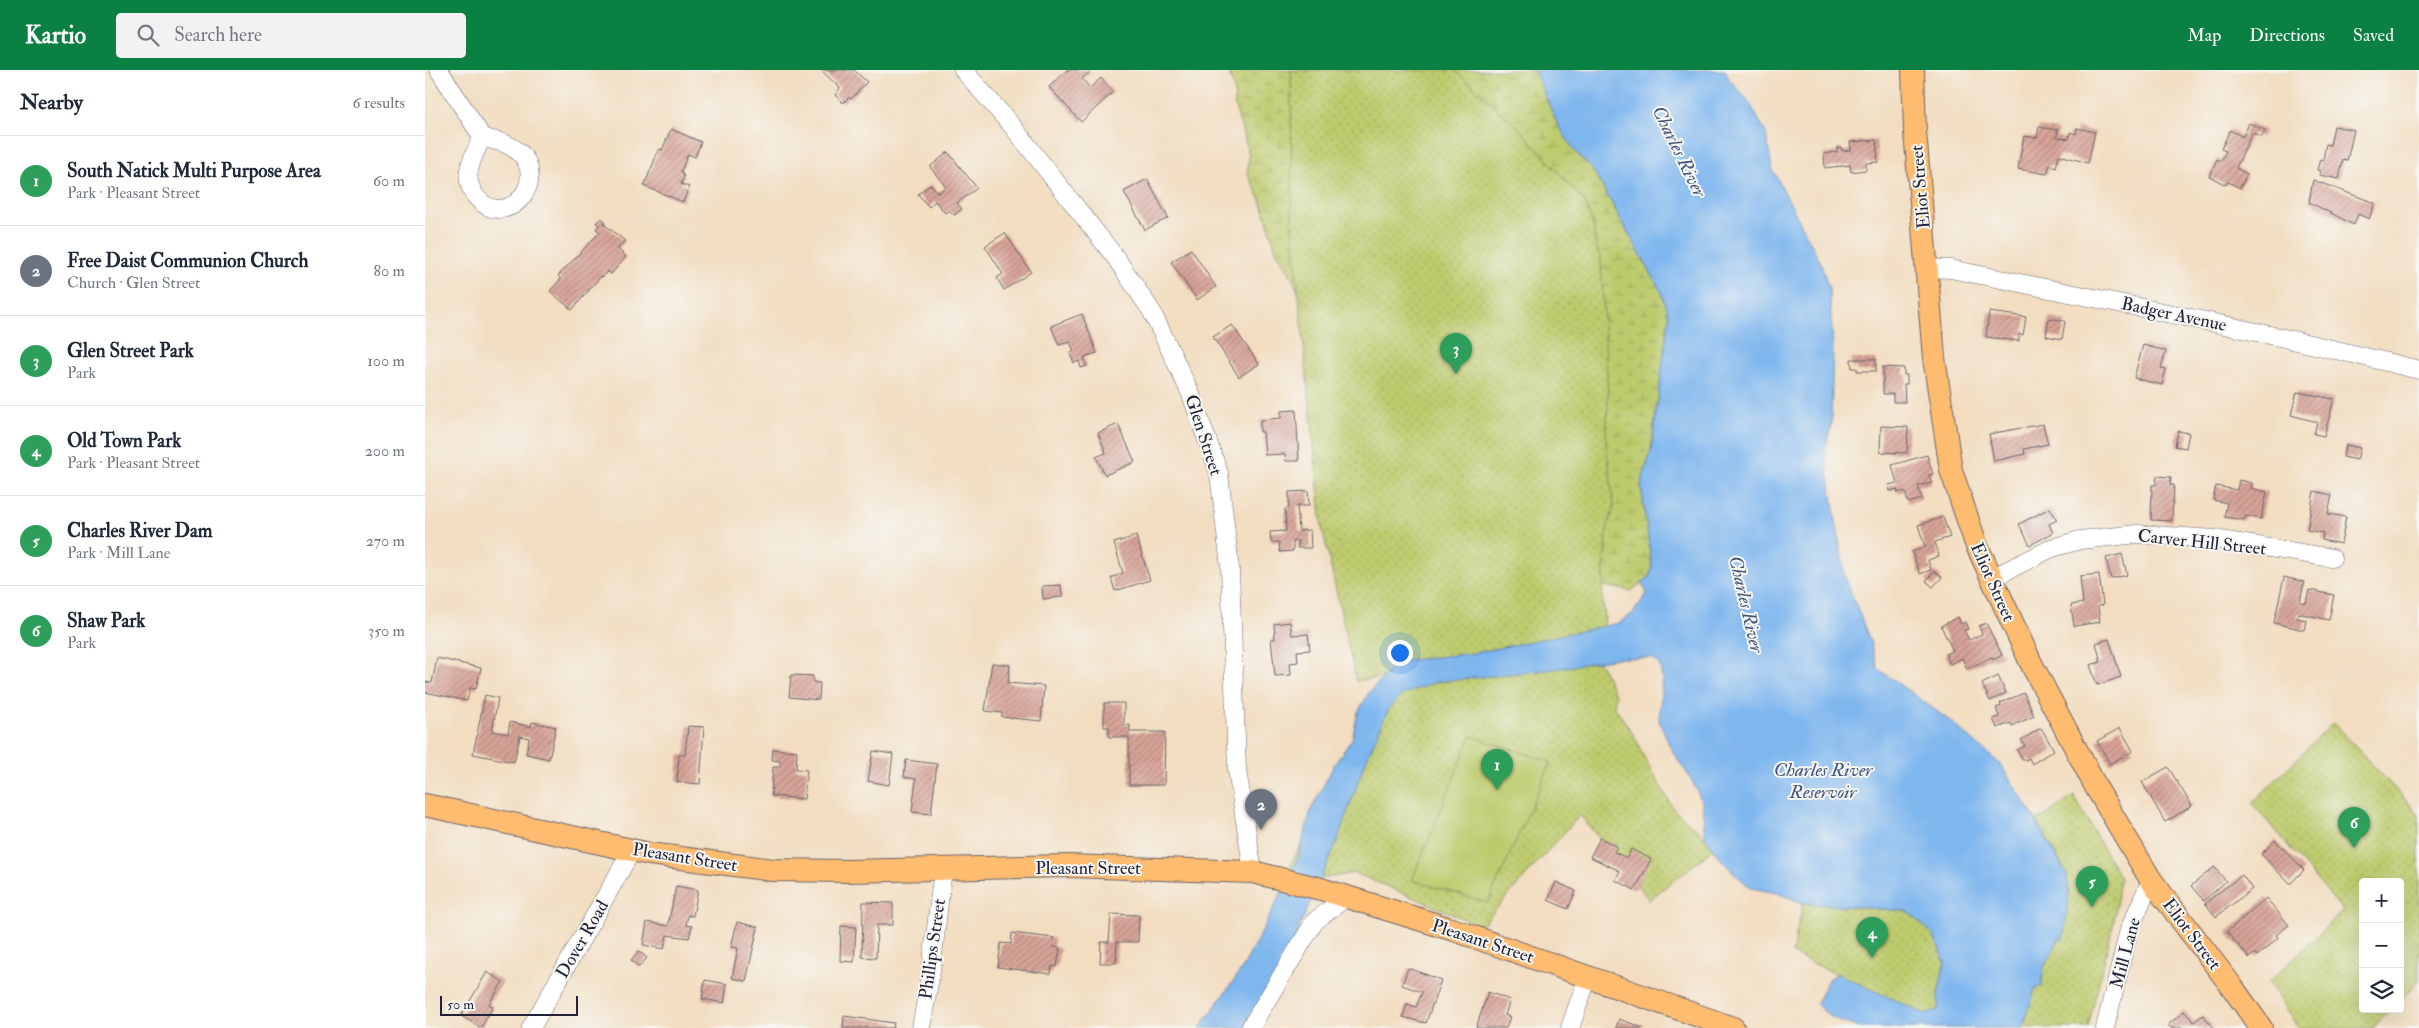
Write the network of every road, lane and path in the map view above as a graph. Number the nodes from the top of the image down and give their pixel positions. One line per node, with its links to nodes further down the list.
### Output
1 (439, 70): 4 (street)
2 (963, 70): 12 (street, Glen Street)
3 (1913, 70): 5 (main road, Eliot Street)
4 (482, 138)
5 (1927, 268): 6 (street, Badger Avenue); 8 (main road, Eliot Street)
6 (2419, 370)
7 (2332, 558): 8 (street, Carver Hill Street)
8 (1990, 579): 13 (main road, Eliot Street)
9 (425, 805): 10 (main road, Pleasant Street)
10 (632, 850): 11 (main road, Pleasant Street); 16 (street, Dover Road)
11 (943, 869): 12 (main road, Pleasant Street); 17 (street, Phillips Street)
12 (1253, 872): 14 (main road, Pleasant Street)
13 (2151, 880): 21 (street, Mill Lane); 22 (main road, Eliot Street)
14 (1345, 898): 15 (main road, Pleasant Street); 18 (street)
15 (1588, 976): 19 (street); 20 (main road, Pleasant Street)
16 (531, 1028)
17 (921, 1028)
18 (1250, 1028)
19 (1570, 1028)
20 (1733, 1028)
21 (2105, 1028)
22 (2261, 1028)

